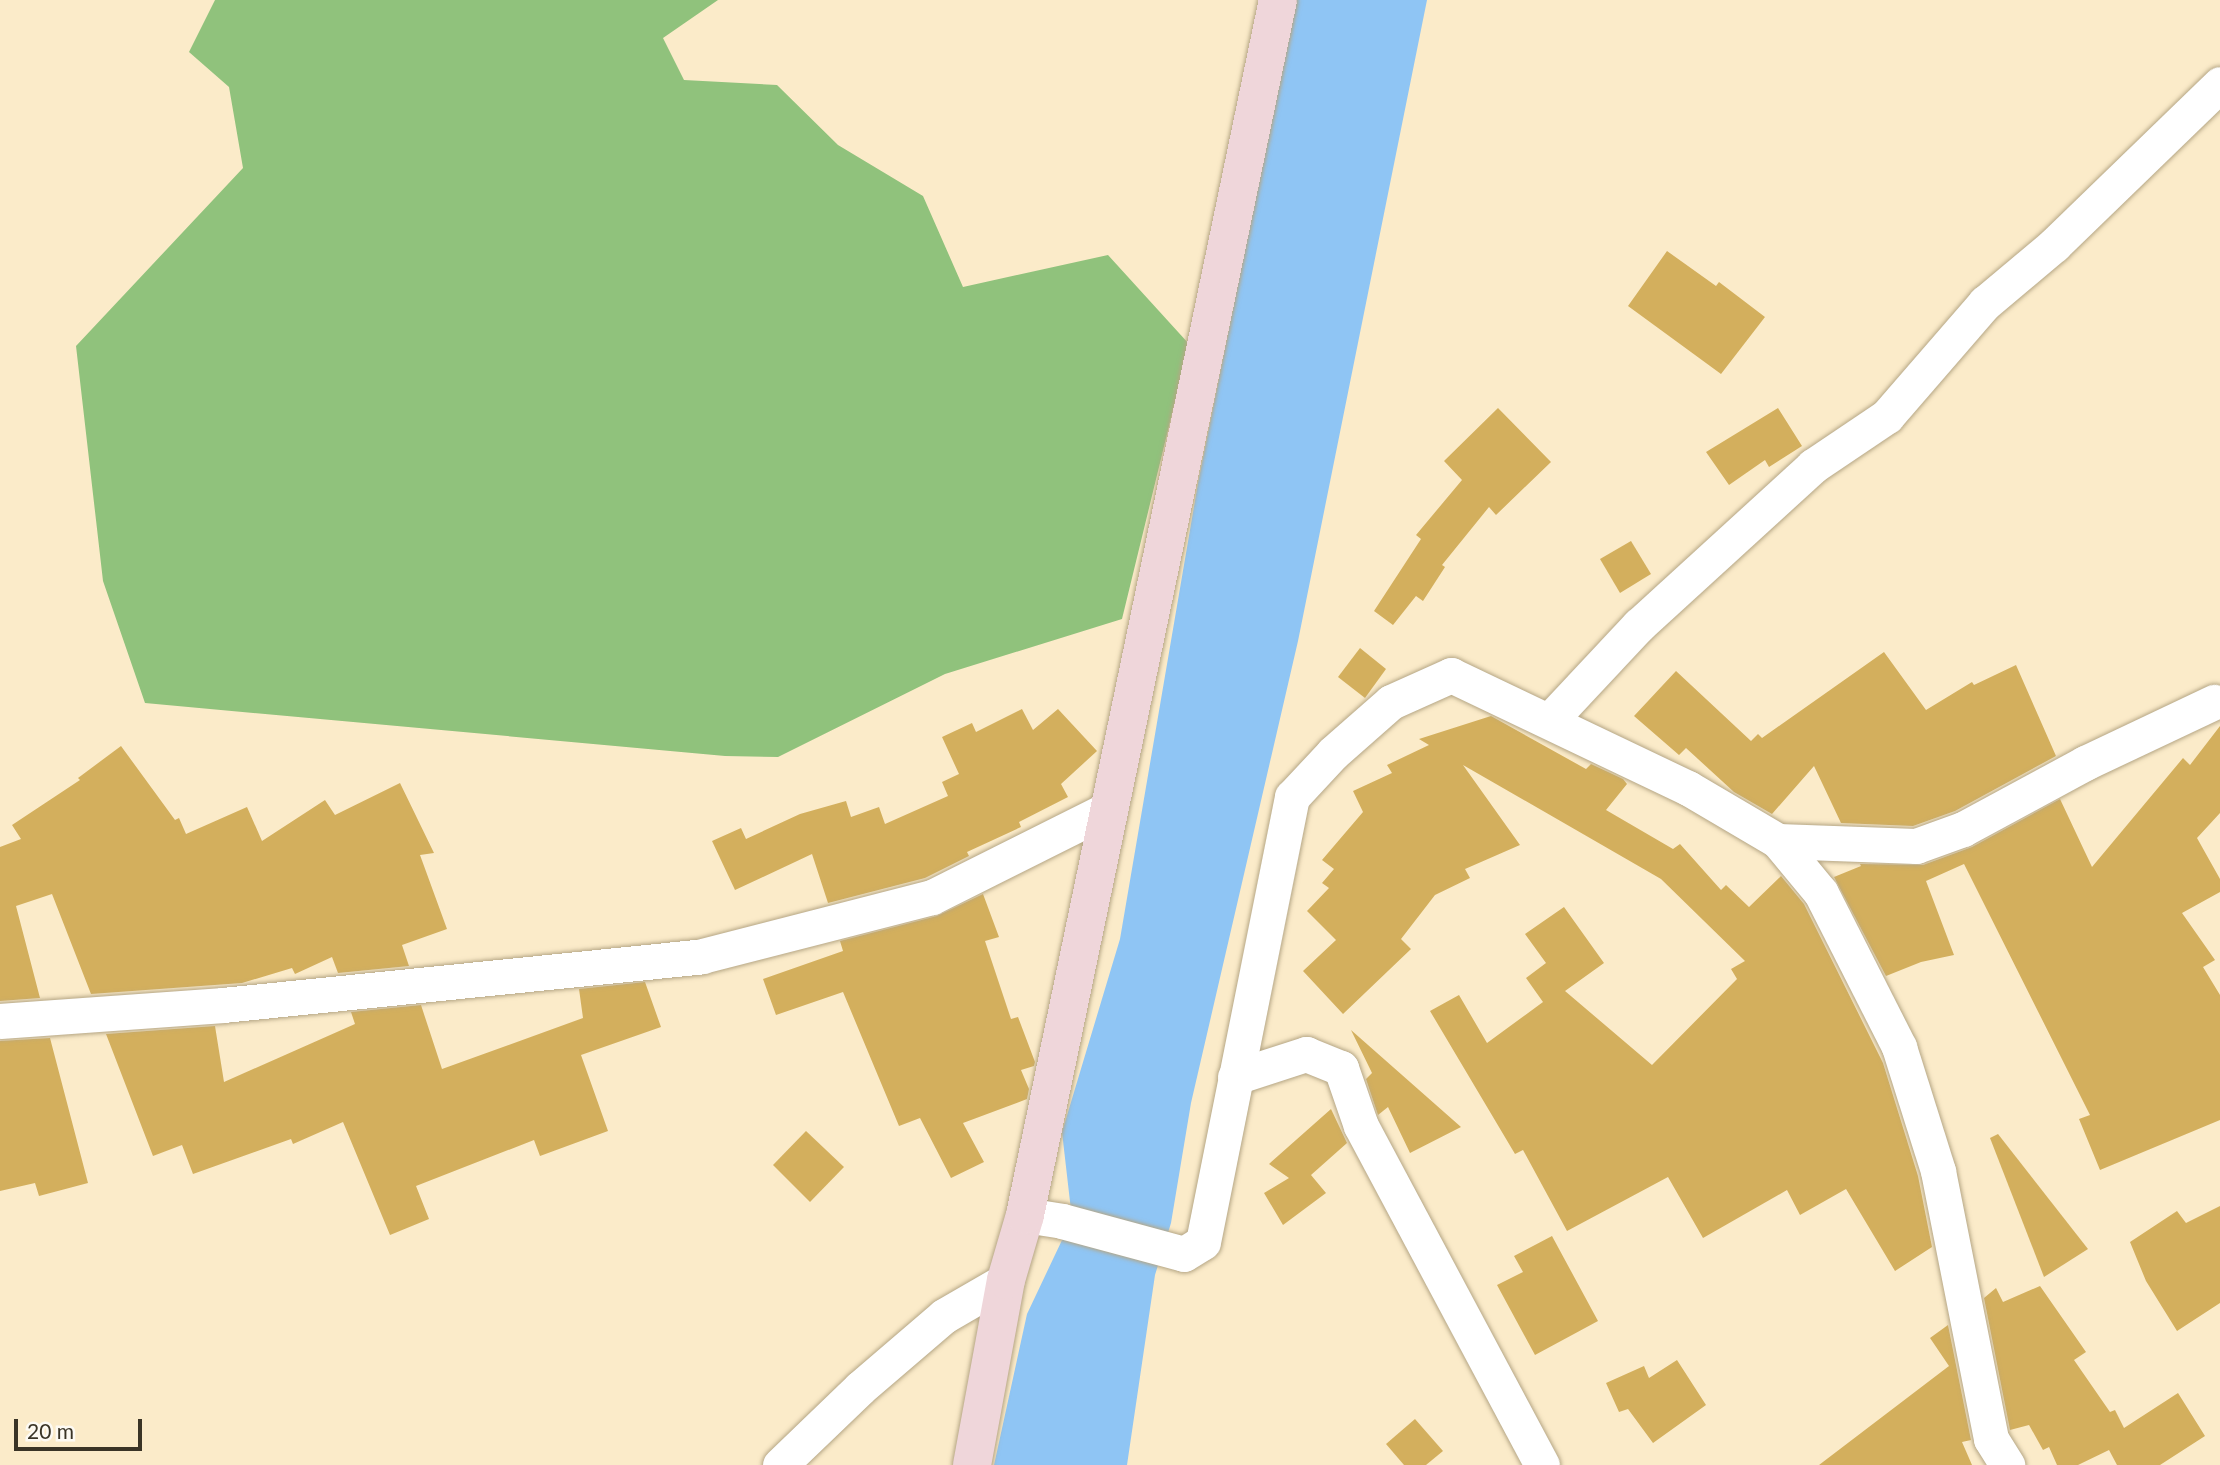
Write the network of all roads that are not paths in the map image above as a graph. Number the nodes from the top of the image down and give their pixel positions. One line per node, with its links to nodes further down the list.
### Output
1 (1278, 0): 5 (main road)
2 (2220, 83): 4 (street)
3 (2214, 702): 6 (street)
4 (1550, 720): 6 (street); 8 (street)
5 (1110, 808): 7 (street); 9 (main road)
6 (1778, 841): 14 (street)
7 (0, 1021)
8 (1235, 1077): 9 (street); 13 (street)
9 (1025, 1215): 10 (main road)
10 (1006, 1280): 11 (street); 12 (main road)
11 (780, 1465)
12 (972, 1465)
13 (1542, 1465)
14 (2007, 1465)

